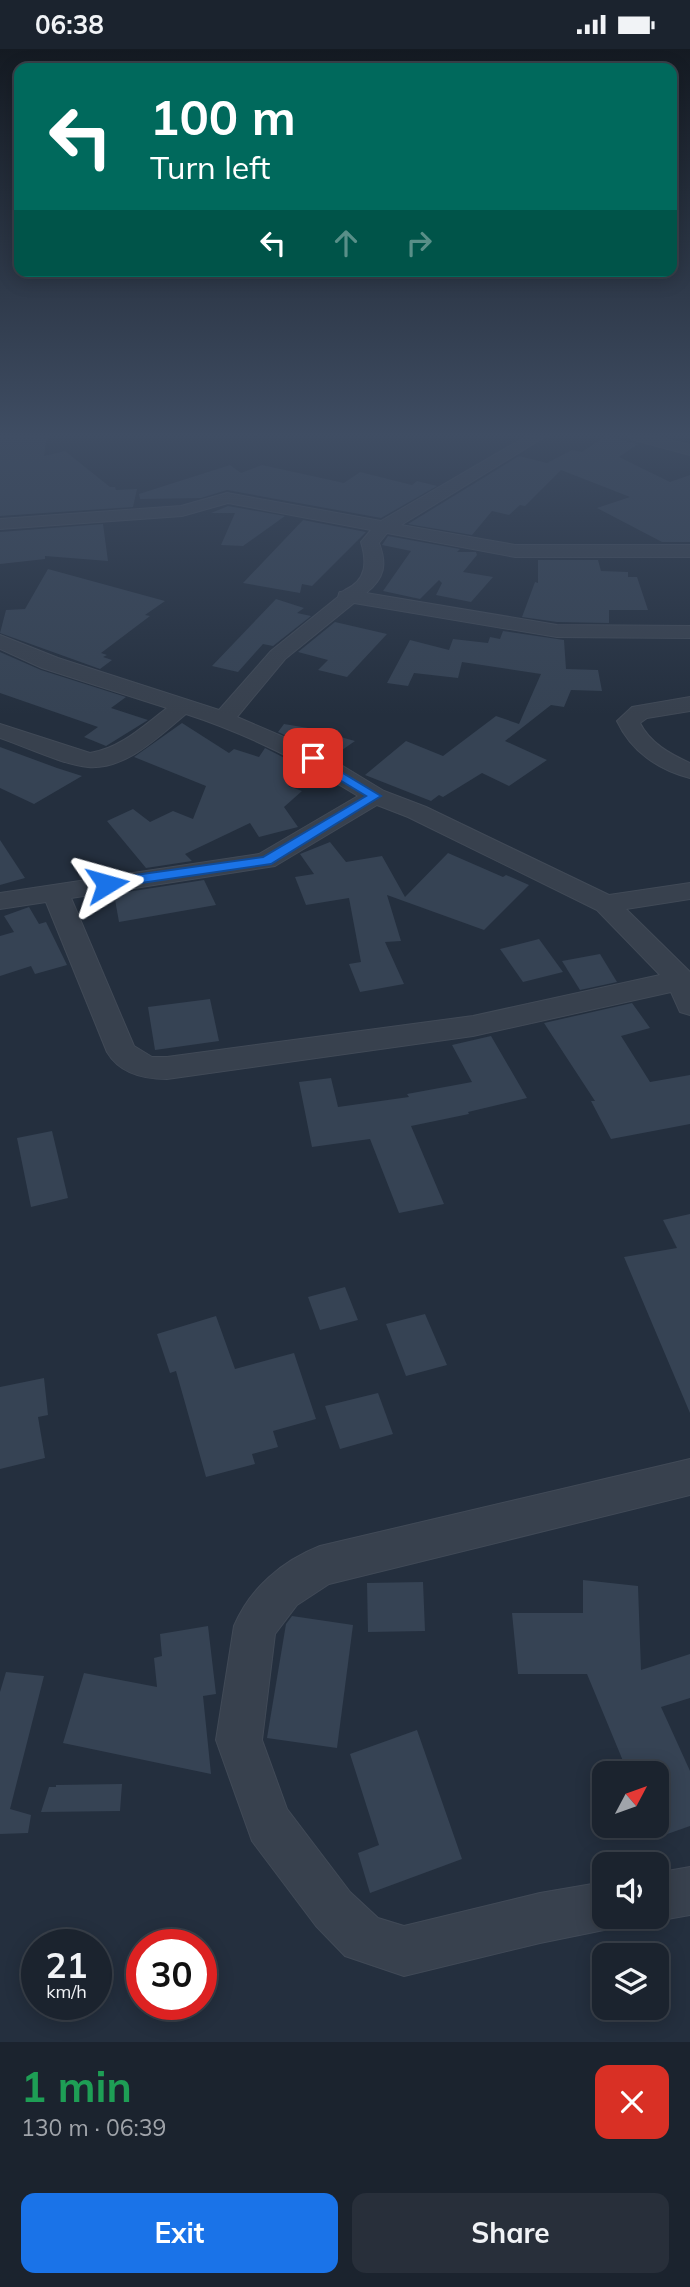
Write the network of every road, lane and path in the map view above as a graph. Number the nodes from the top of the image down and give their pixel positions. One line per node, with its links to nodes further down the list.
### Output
1 (381, 529): 4 (street)
2 (388, 529): 3 (street)
3 (690, 551)
4 (347, 596): 5 (street); 9 (street)
5 (690, 632)
6 (0, 641): 8 (street)
7 (690, 704): 11 (street)
8 (182, 707): 9 (street); 10 (street)
9 (223, 719): 12 (street)
10 (0, 731)
11 (690, 771)
12 (375, 796): 13 (street); 16 (street)
13 (54, 891): 15 (street); 17 (street)
14 (690, 891): 16 (street)
15 (0, 901)
16 (606, 904): 17 (street)
17 (686, 993)
18 (690, 1477): 21 (street)
19 (690, 1891): 20 (street)
20 (669, 1895)
21 (592, 1908)

